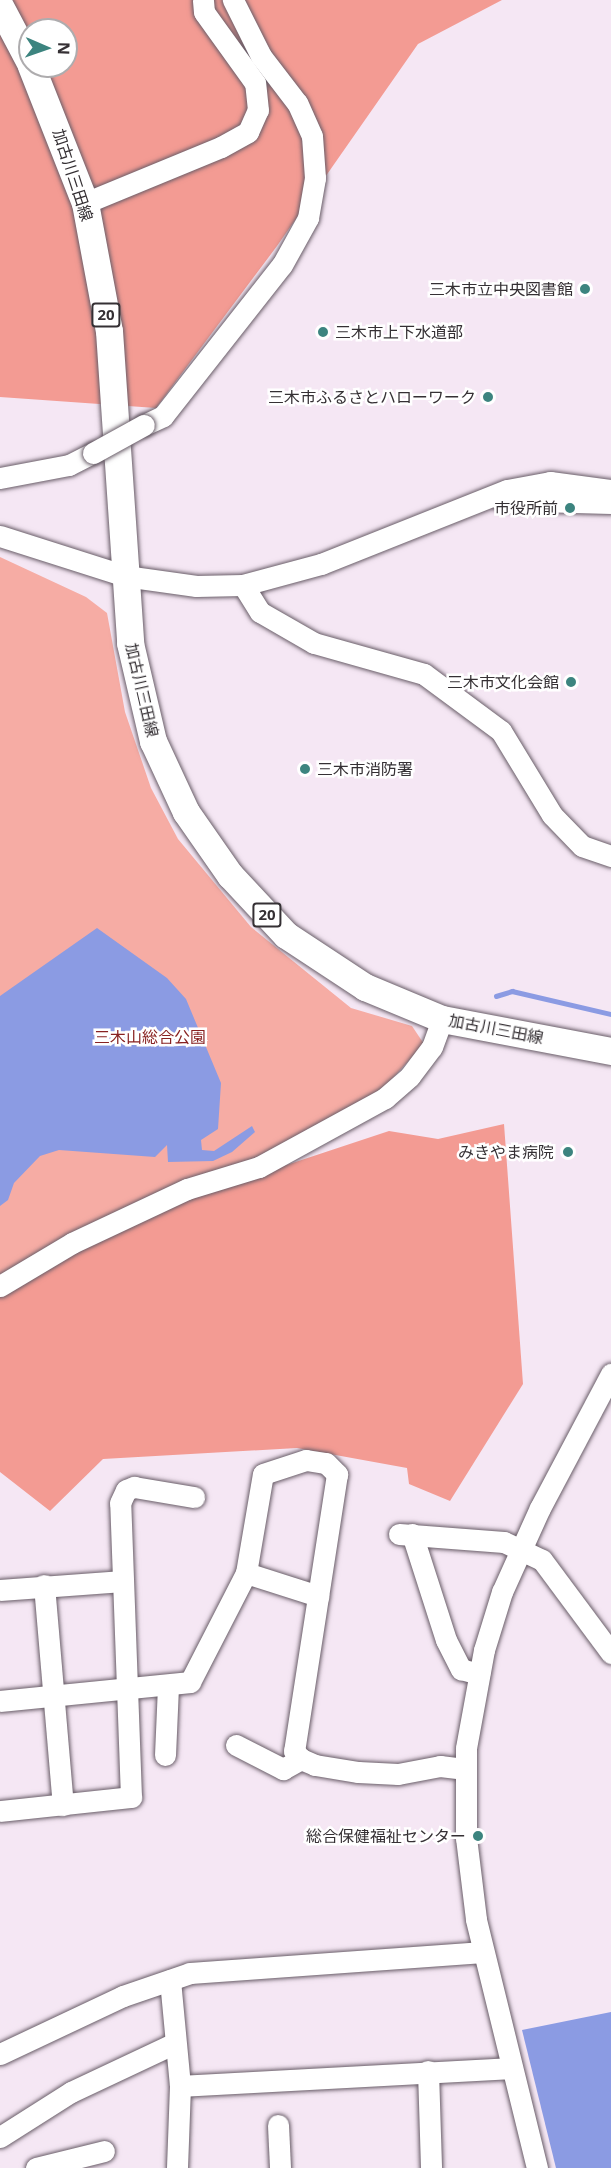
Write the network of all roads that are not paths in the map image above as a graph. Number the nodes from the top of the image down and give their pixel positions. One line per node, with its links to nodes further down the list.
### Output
1 (202, 0): 6 (street)
2 (233, 0): 7 (street, bridge)
3 (0, 6): 4 (main road, 加古川三田線 / 20)
4 (18, 40)
5 (36, 78): 6 (main road, 加古川三田線 / 20)
6 (85, 202): 12 (main road, 加古川三田線 / 20)
7 (0, 478)
8 (611, 490): 9 (street)
9 (477, 499): 10 (street); 13 (street)
10 (611, 503)
11 (0, 536): 12 (street)
12 (125, 576): 13 (street); 15 (main road, 加古川三田線 / 20)
13 (243, 585): 14 (street)
14 (611, 856)
15 (442, 1018): 16 (main road, 加古川三田線 / 20); 17 (street)
16 (611, 1051)
17 (0, 1286)
18 (611, 1374): 20 (street)
19 (194, 1497): 22 (street)
20 (521, 1550): 26 (street); 27 (street); 27 (street)
21 (246, 1573): 25 (street); 25 (street); 28 (street)
22 (123, 1581): 23 (street); 29 (street)
23 (44, 1585): 24 (street); 30 (street)
24 (0, 1590)
25 (318, 1596): 34 (street)
26 (611, 1653)
27 (478, 1674): 35 (street)
28 (168, 1685): 29 (street); 33 (street)
29 (127, 1689): 30 (street); 36 (street)
30 (53, 1696): 31 (street); 36 (street)
31 (0, 1701)
32 (236, 1745): 34 (street)
33 (165, 1755)
34 (301, 1759): 35 (street)
35 (466, 1769): 38 (street)
36 (63, 1804): 37 (street)
37 (0, 1811)
38 (483, 1952): 39 (street); 42 (street)
39 (170, 1980): 40 (street); 41 (street)
40 (175, 2043): 44 (street); 46 (street)
41 (0, 2054)
42 (512, 2068): 43 (street); 48 (street)
43 (428, 2071): 44 (street); 52 (street)
44 (180, 2086): 50 (street)
45 (278, 2125): 51 (street)
46 (0, 2137)
47 (104, 2155): 49 (street)
48 (535, 2167)
49 (36, 2168)
50 (177, 2168)
51 (280, 2168)
52 (431, 2168)

